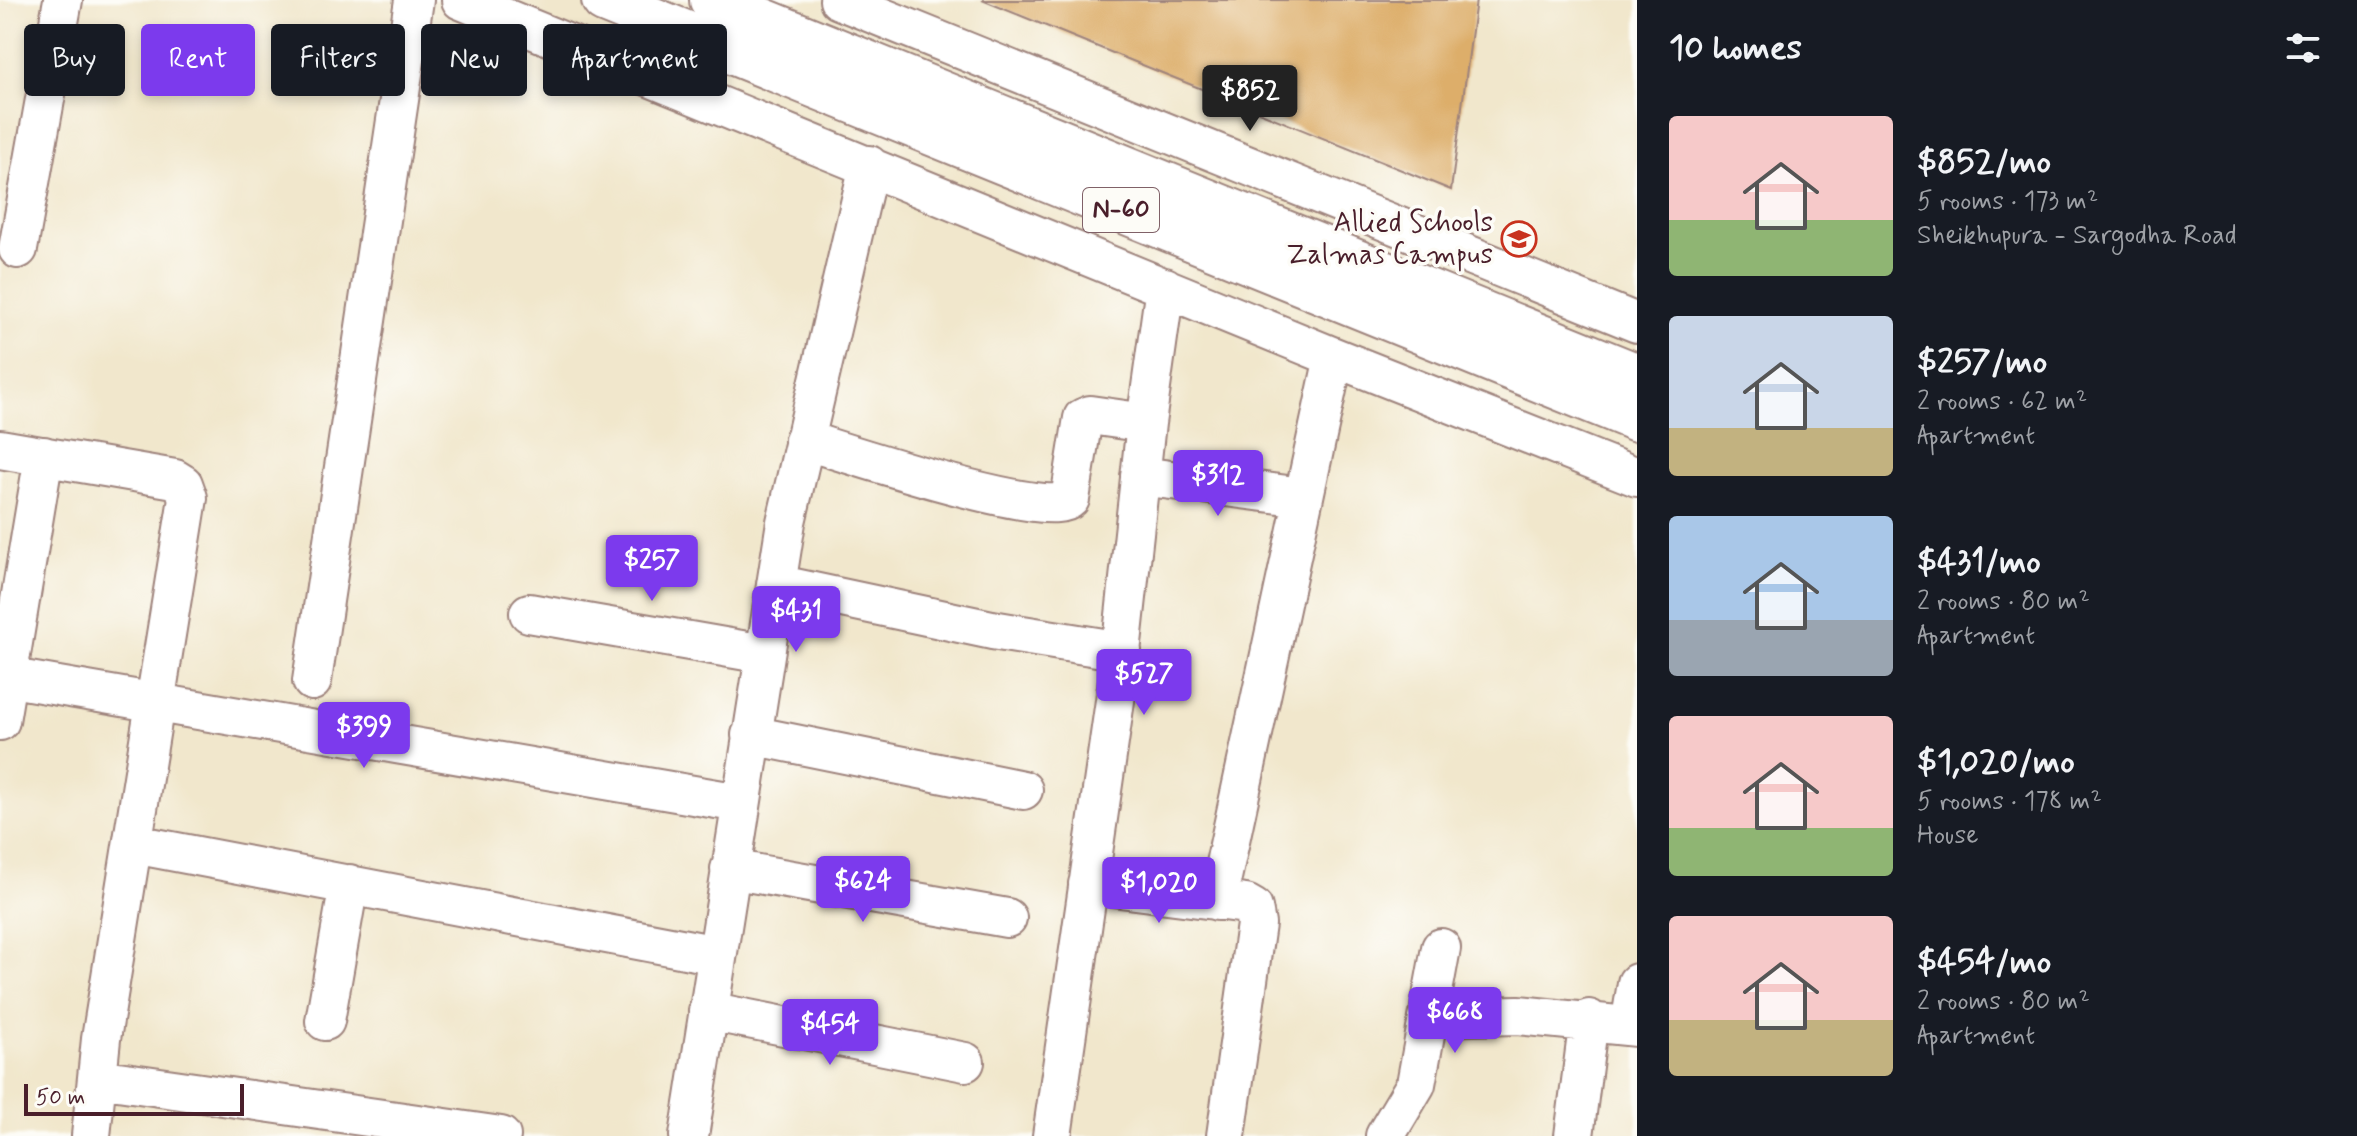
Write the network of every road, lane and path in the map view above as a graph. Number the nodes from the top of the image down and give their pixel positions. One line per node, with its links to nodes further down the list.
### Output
1 (63, 0): 8 (street)
2 (414, 0): 26 (street)
3 (461, 0): 7 (street)
4 (604, 0): 13 (highway, N-60)
5 (712, 0): 12 (highway, N-60)
6 (850, 2): 10 (street)
7 (869, 165): 9 (street); 15 (street)
8 (18, 249)
9 (1165, 287): 11 (street); 14 (street)
10 (1637, 323)
11 (1334, 357): 19 (street); 20 (street)
12 (1637, 376)
13 (1637, 419)
14 (1146, 423): 15 (street); 18 (street)
15 (804, 440): 21 (street)
16 (0, 449): 17 (street)
17 (44, 456): 25 (street); 27 (street)
18 (1140, 476): 20 (street); 23 (street)
19 (1637, 477)
20 (1303, 497): 36 (street)
21 (776, 584): 23 (street); 24 (street)
22 (529, 613): 24 (street)
23 (1122, 651): 35 (street)
24 (764, 654): 29 (street)
25 (4, 677): 27 (street); 28 (street)
26 (312, 681)
27 (156, 703): 31 (street); 32 (street)
28 (0, 721)
29 (751, 735): 30 (street); 31 (street)
30 (1023, 790)
31 (740, 803): 33 (street)
32 (134, 844): 34 (street); 47 (street)
33 (730, 869): 37 (street); 39 (street)
34 (349, 884): 39 (street); 44 (street)
35 (1088, 884): 36 (street); 52 (street)
36 (1217, 901): 53 (street)
37 (1007, 918)
38 (1441, 948): 42 (street)
39 (717, 955): 41 (street)
40 (1637, 983): 45 (street)
41 (708, 1011): 46 (street); 51 (street)
42 (1430, 1017): 43 (street); 48 (street)
43 (1589, 1019): 45 (street); 54 (street)
44 (325, 1021)
45 (1634, 1026)
46 (965, 1062)
47 (97, 1078): 49 (street); 50 (street)
48 (1390, 1135)
49 (91, 1136)
50 (501, 1136)
51 (689, 1136)
52 (1052, 1136)
53 (1226, 1136)
54 (1574, 1136)

